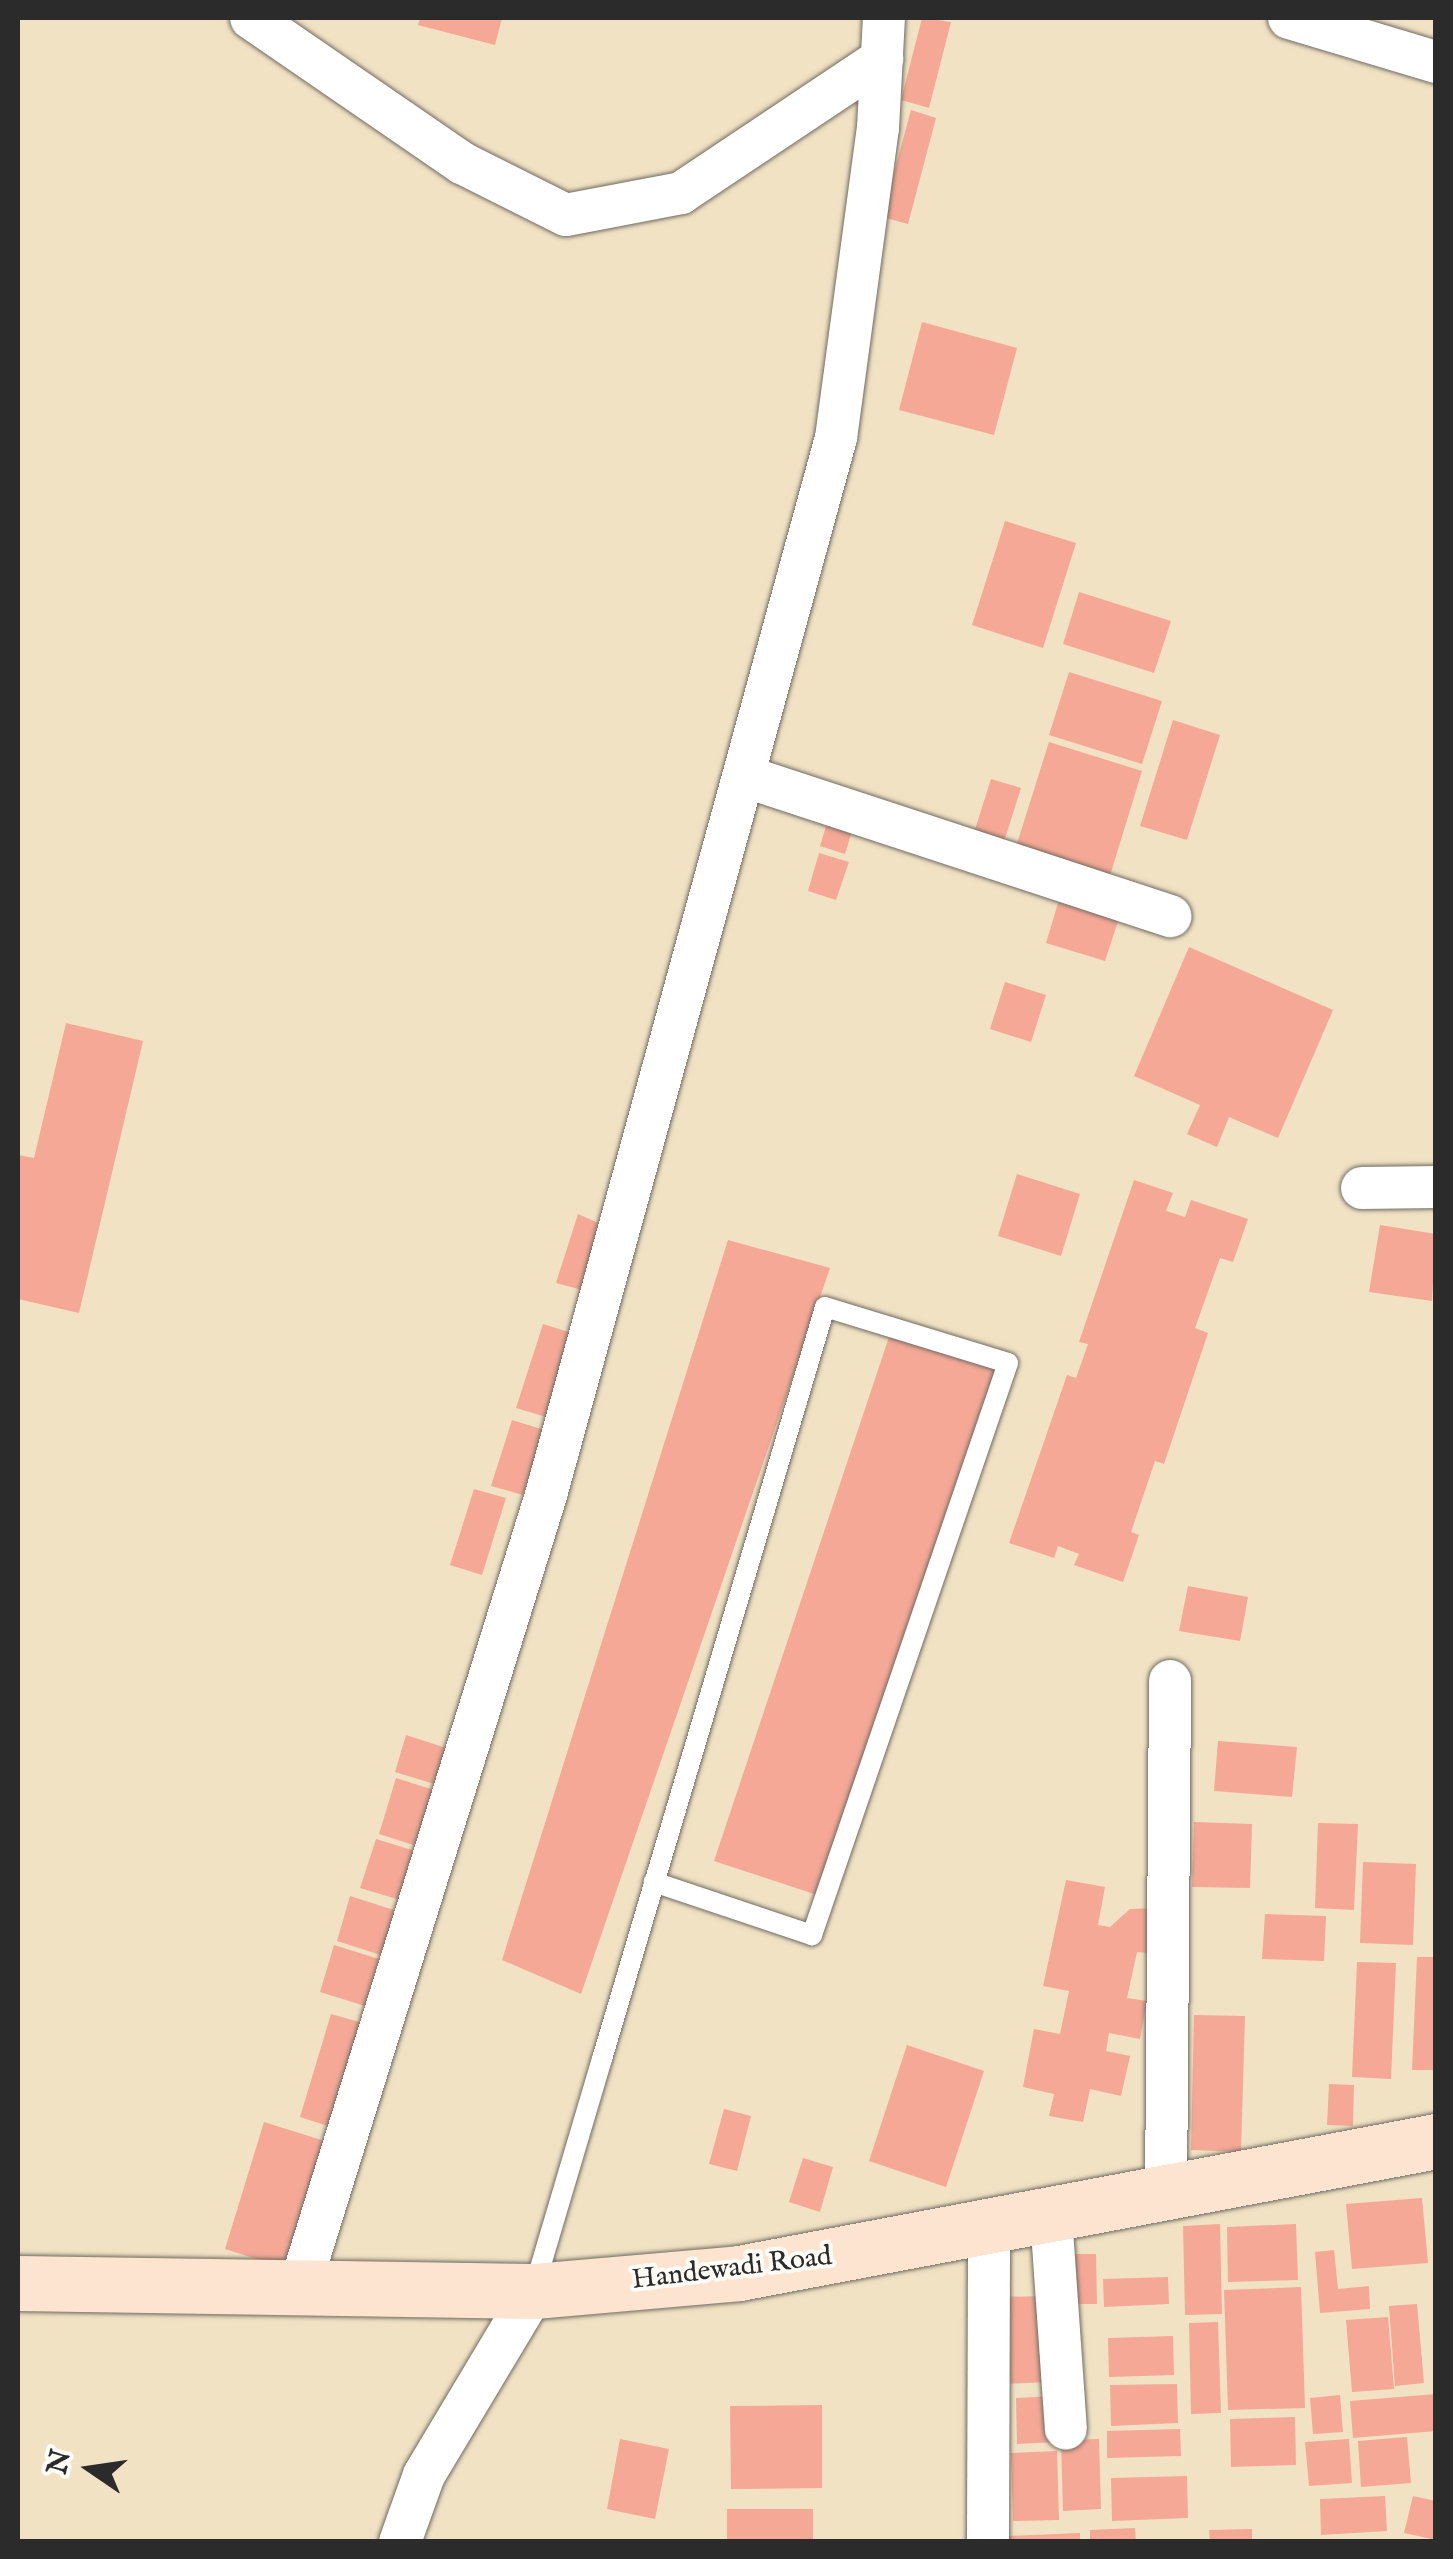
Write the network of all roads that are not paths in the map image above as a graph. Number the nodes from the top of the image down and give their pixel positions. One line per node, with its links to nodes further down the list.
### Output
1 (251, 18): 4 (street)
2 (884, 18): 4 (street)
3 (1288, 18): 5 (street)
4 (882, 60): 6 (street)
5 (1436, 62)
6 (744, 776): 7 (street); 17 (street)
7 (1171, 916)
8 (1436, 1187): 9 (street)
9 (1362, 1188)
10 (1170, 1681): 13 (street)
11 (654, 1882): 11 (lane); 18 (lane)
12 (1436, 2141): 13 (main road, Handewadi Road)
13 (1166, 2196): 14 (main road, Handewadi Road)
14 (1051, 2216): 15 (main road, Handewadi Road); 19 (street)
15 (989, 2228): 18 (main road, Handewadi Road); 21 (street)
16 (18, 2284): 17 (main road, Handewadi Road)
17 (300, 2286): 18 (main road, Handewadi Road)
18 (534, 2290): 20 (street)
19 (1066, 2428)
20 (400, 2542)
21 (988, 2542)

